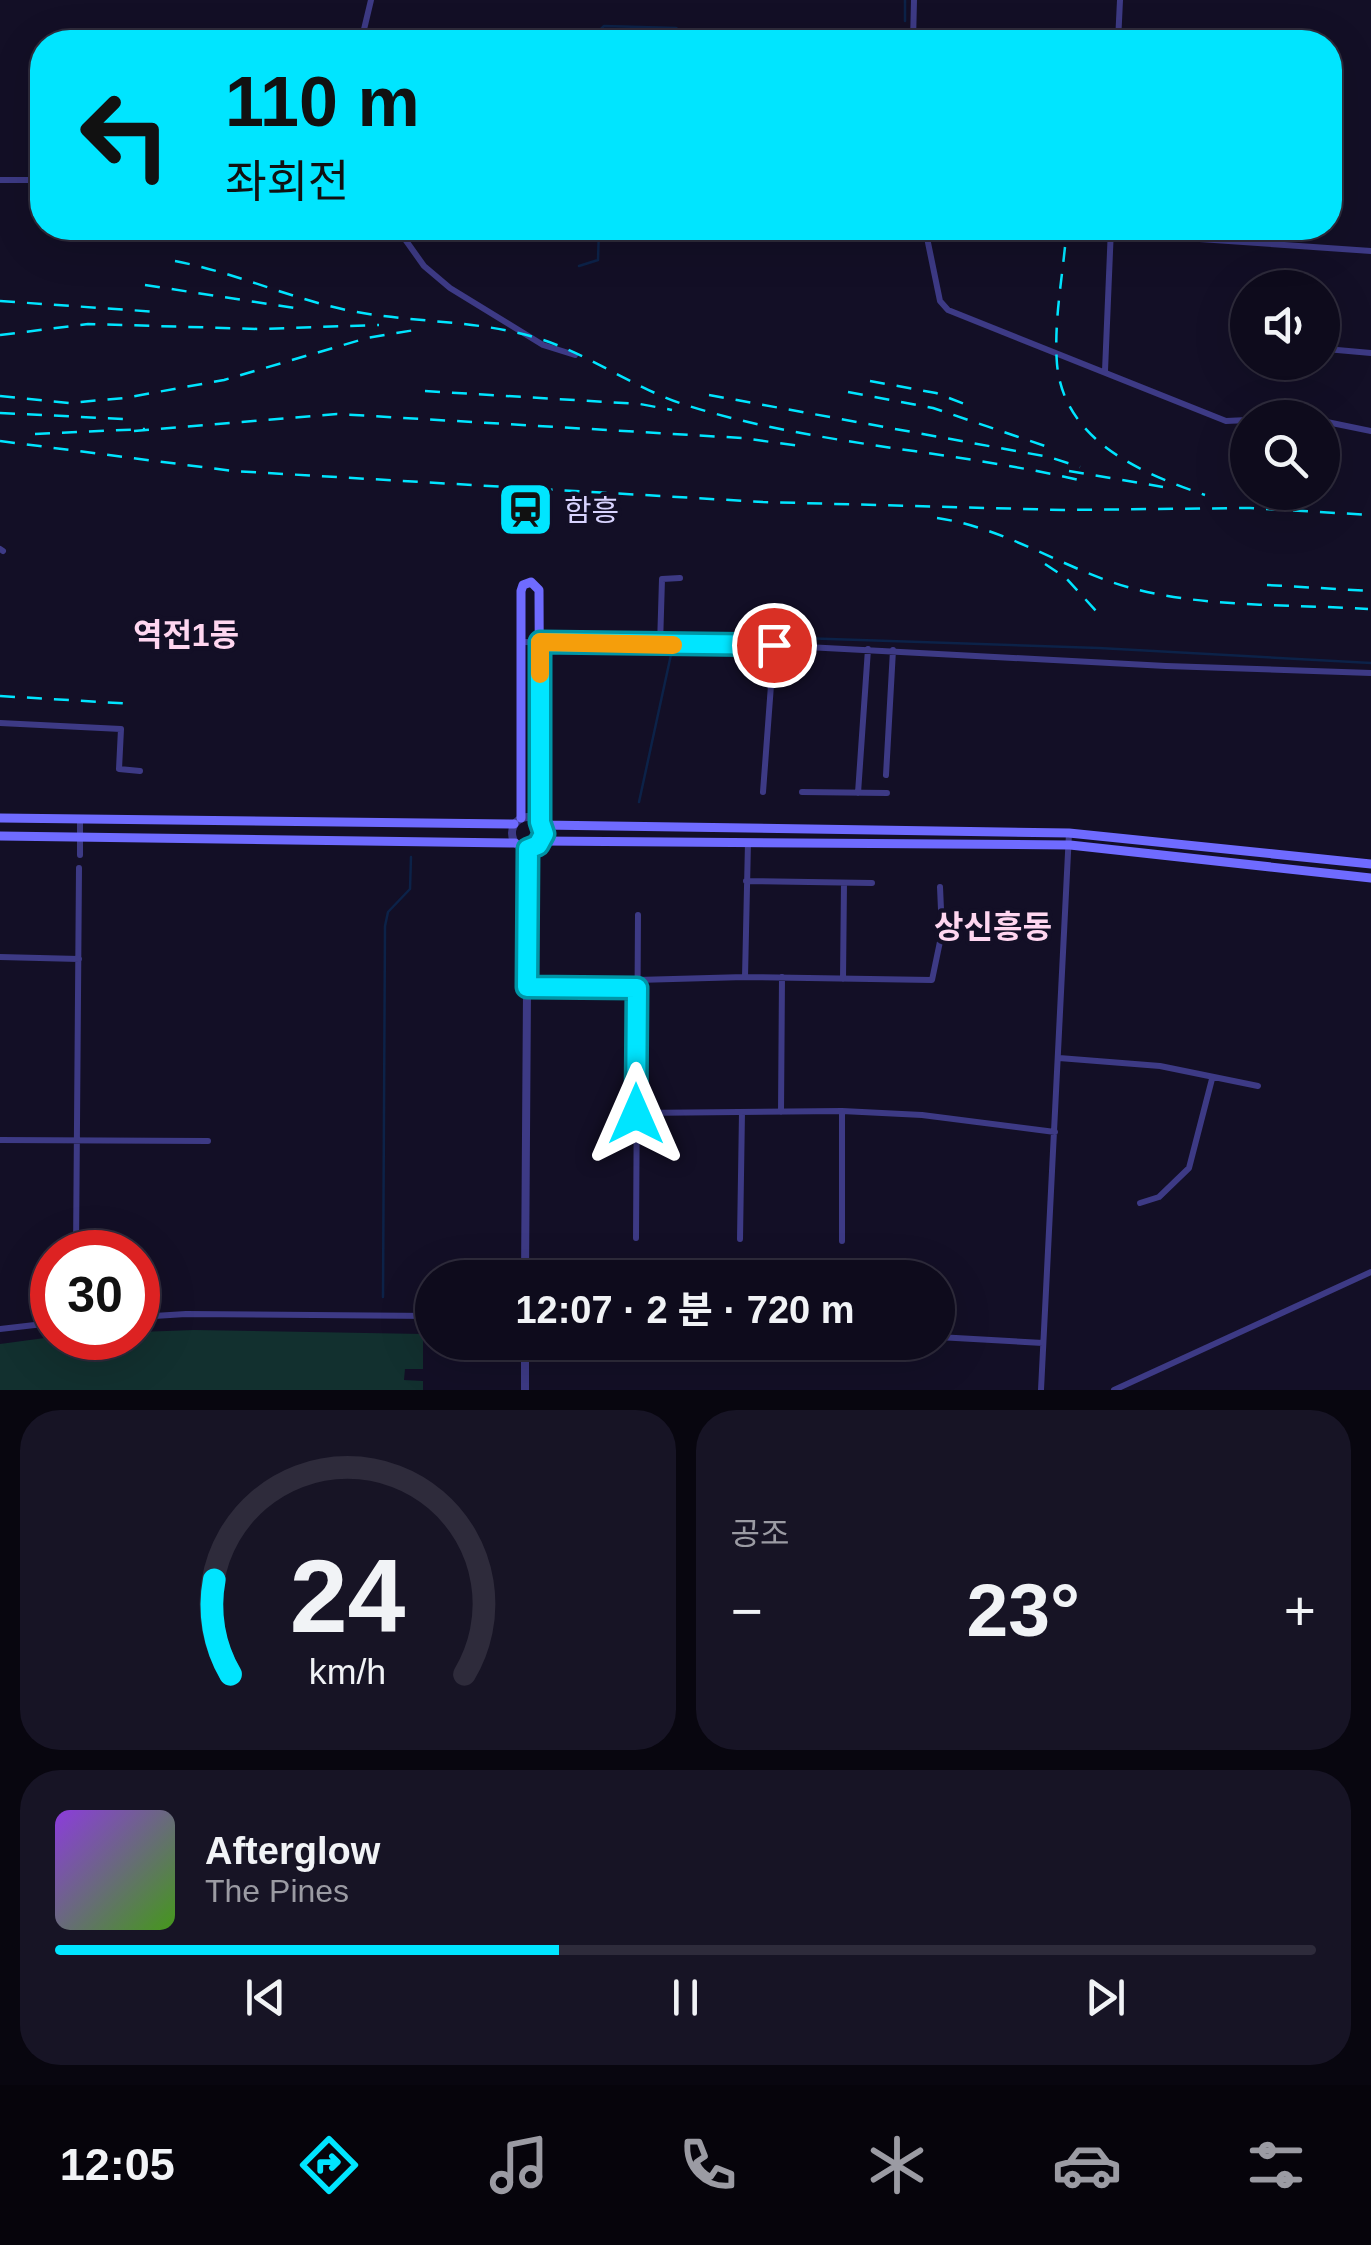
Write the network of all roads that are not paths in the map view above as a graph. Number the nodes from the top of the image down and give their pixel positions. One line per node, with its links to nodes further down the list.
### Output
1 (372, 0): 4 (street)
2 (914, 0): 5 (street)
3 (1120, 0): 6 (street)
4 (365, 30)
5 (913, 30)
6 (1119, 30)
7 (0, 180): 8 (street)
8 (30, 180)
9 (406, 240): 16 (street)
10 (927, 240): 17 (street)
11 (1111, 240): 17 (street)
12 (1212, 240): 13 (street)
13 (1371, 252)
14 (1340, 350): 15 (street)
15 (1371, 353)
16 (575, 355)
17 (1105, 372): 18 (street)
18 (1230, 421)
19 (1340, 424): 20 (street)
20 (1371, 432)
21 (680, 578): 24 (street)
22 (521, 642): 23 (street); 23 (main road); 38 (main road)
23 (540, 642): 24 (street); 39 (main road)
24 (660, 645): 25 (street)
25 (774, 645): 26 (street); 32 (street)
26 (868, 649): 27 (street); 34 (street)
27 (893, 650): 28 (street); 31 (street)
28 (1371, 673)
29 (0, 722): 30 (street)
30 (140, 771)
31 (886, 775)
32 (763, 792)
33 (802, 792): 34 (street)
34 (858, 792): 35 (street)
35 (887, 793)
36 (0, 818): 37 (main road)
37 (80, 819): 38 (main road); 42 (street)
38 (518, 821): 39 (street); 45 (street)
39 (541, 824): 40 (main road); 44 (street)
40 (1069, 833): 46 (street); 49 (main road)
41 (0, 836): 42 (main road)
42 (80, 836): 45 (main road); 48 (street)
43 (748, 840): 44 (main road); 46 (main road); 52 (street)
44 (542, 841): 47 (street)
45 (515, 842): 47 (street)
46 (1070, 845): 51 (main road); 64 (street)
47 (528, 849): 63 (street)
48 (80, 855)
49 (1371, 864)
50 (80, 868): 58 (street)
51 (1371, 878)
52 (746, 881): 53 (street); 59 (street)
53 (844, 883): 54 (street); 61 (street)
54 (872, 883)
55 (940, 887): 61 (street)
56 (638, 915): 62 (street)
57 (0, 957): 58 (street)
58 (79, 959): 73 (street)
59 (745, 977): 60 (street); 62 (street)
60 (782, 977): 61 (street); 69 (street)
61 (843, 979)
62 (637, 984): 63 (street); 70 (street)
63 (527, 987): 80 (street)
64 (1059, 1058): 65 (street); 71 (street)
65 (1212, 1078): 66 (street); 75 (street)
66 (1258, 1086)
67 (842, 1111): 69 (street); 71 (street); 79 (street)
68 (742, 1112): 69 (street); 70 (street); 78 (street)
69 (781, 1112)
70 (636, 1114): 77 (street)
71 (1055, 1132): 87 (street)
72 (0, 1140): 73 (street)
73 (77, 1141): 74 (street); 76 (street)
74 (208, 1141)
75 (1140, 1203)
76 (76, 1230)
77 (636, 1238)
78 (740, 1239)
79 (842, 1241)
80 (525, 1260)
81 (1371, 1272): 91 (street)
82 (160, 1316): 83 (street)
83 (415, 1316)
84 (30, 1326): 85 (street)
85 (0, 1329)
86 (955, 1338): 87 (street)
87 (1042, 1343): 90 (street)
88 (525, 1360): 89 (street)
89 (525, 1390)
90 (1041, 1390)
91 (1114, 1390)

